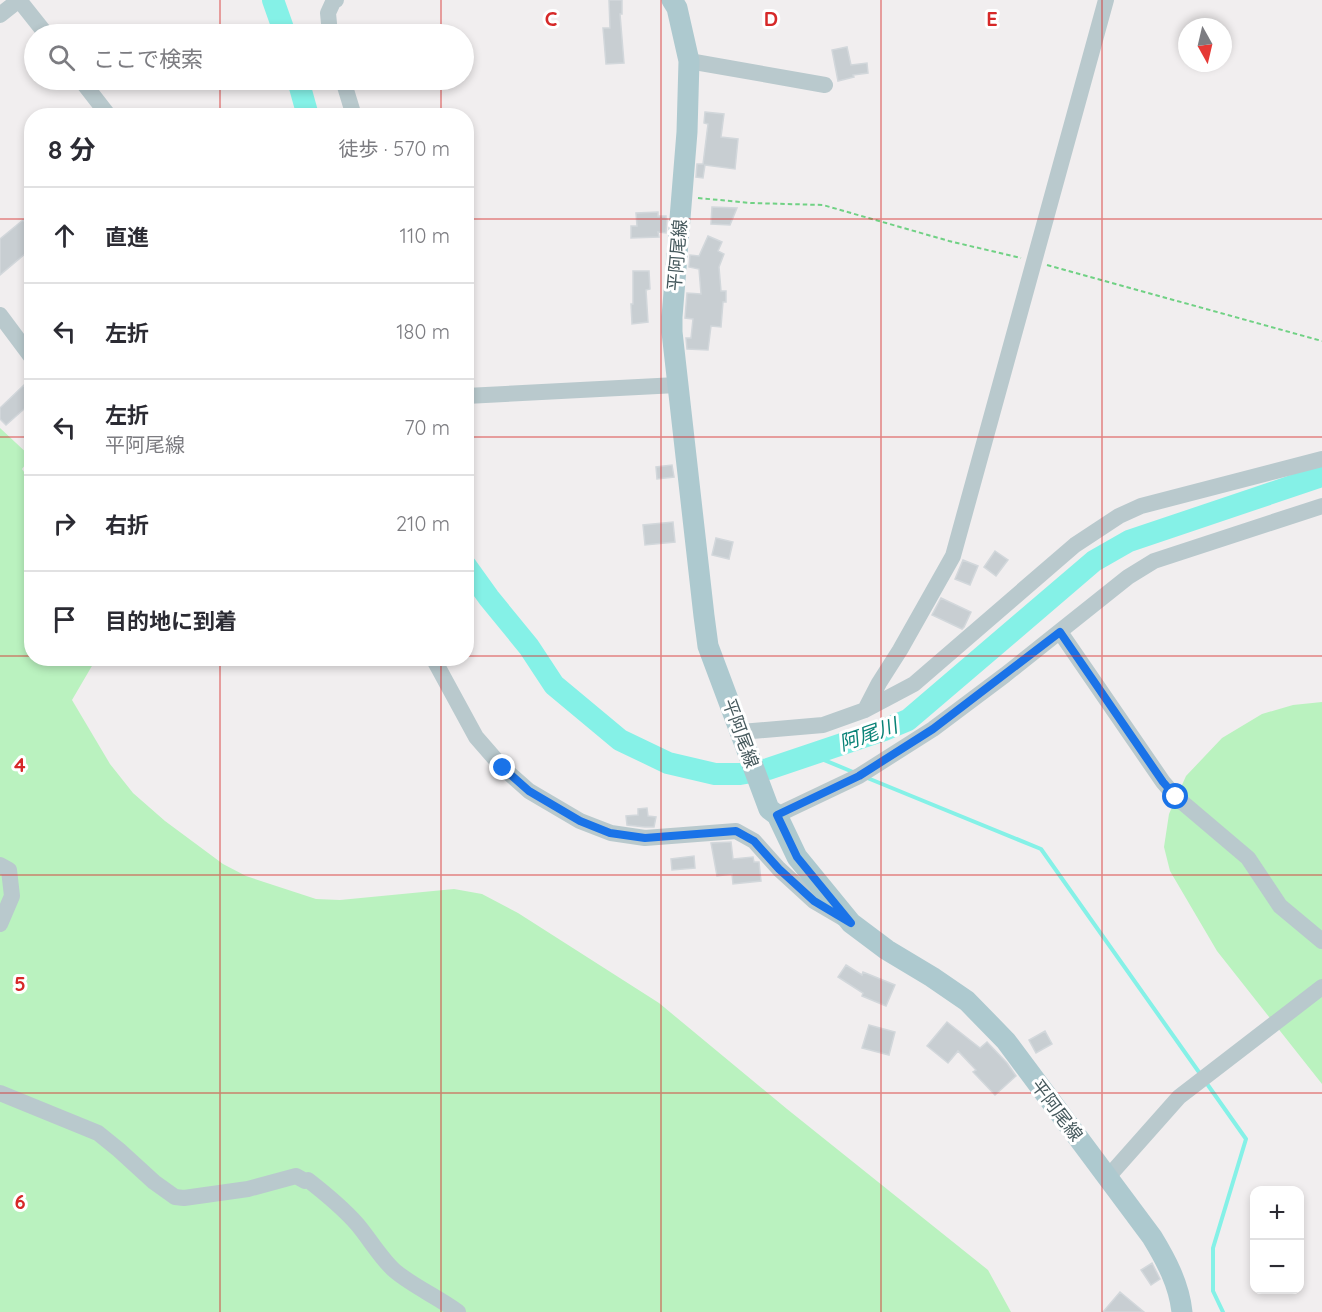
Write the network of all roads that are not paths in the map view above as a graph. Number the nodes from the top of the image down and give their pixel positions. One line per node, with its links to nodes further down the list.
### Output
1 (19, 0): 5 (street); 6 (street)
2 (336, 0): 7 (street)
3 (1106, 0): 22 (street)
4 (676, 3): 8 (main road, 平阿尾線)
5 (0, 15)
6 (38, 24)
7 (329, 24)
8 (688, 62): 9 (street); 16 (main road, 平阿尾線)
9 (825, 85)
10 (89, 90): 12 (street)
11 (346, 90): 13 (street)
12 (103, 108)
13 (352, 108)
14 (0, 315): 15 (street)
15 (24, 347)
16 (677, 385): 17 (street); 23 (main road, 平阿尾線)
17 (474, 396)
18 (1322, 459): 22 (street)
19 (1322, 506): 20 (street)
20 (1060, 632): 24 (street); 28 (street)
21 (437, 666): 26 (street)
22 (866, 710): 23 (street)
23 (742, 736): 24 (main road, 平阿尾線)
24 (773, 812): 26 (main road, 平阿尾線)
25 (0, 865): 27 (street)
26 (851, 923): 31 (main road, 平阿尾線)
27 (0, 924)
28 (1322, 941)
29 (1322, 987): 31 (street)
30 (0, 1093): 32 (street)
31 (1108, 1177): 33 (main road, 平阿尾線)
32 (458, 1312)
33 (1182, 1312)

